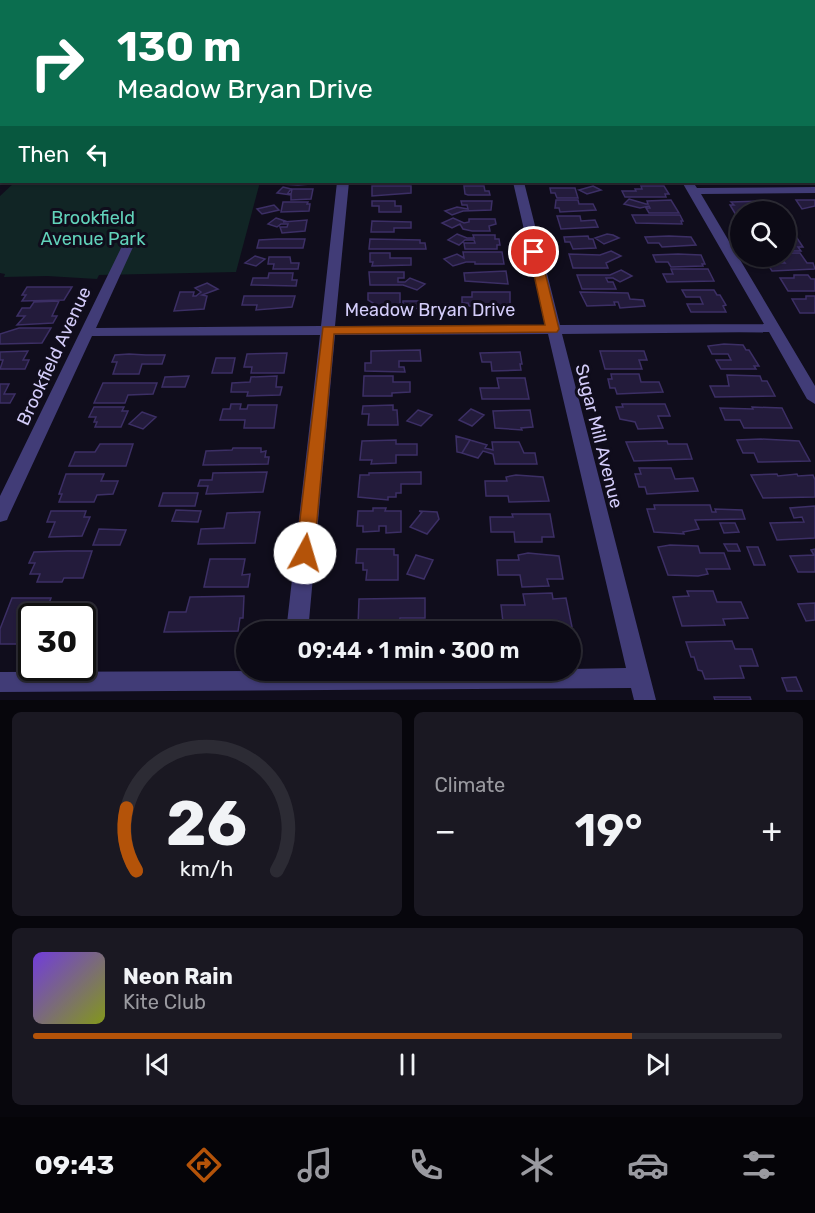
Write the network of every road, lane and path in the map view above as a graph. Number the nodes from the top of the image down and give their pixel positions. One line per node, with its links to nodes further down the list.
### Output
1 (343, 183): 8 (street)
2 (518, 183): 7 (street, Sugar Mill Avenue)
3 (691, 186): 4 (street); 6 (street)
4 (815, 190)
5 (128, 245): 9 (street, Brookfield Avenue)
6 (773, 328): 7 (street, Meadow Bryan Drive); 10 (street)
7 (553, 329): 8 (street, Meadow Bryan Drive); 16 (street, Sugar Mill Avenue)
8 (328, 330): 9 (street, Meadow Bryan Drive); 12 (street)
9 (86, 332): 11 (street, Brookfield Avenue)
10 (815, 399)
11 (0, 515)
12 (298, 621)
13 (236, 676): 15 (street)
14 (442, 681): 16 (street)
15 (0, 682)
16 (642, 689)

